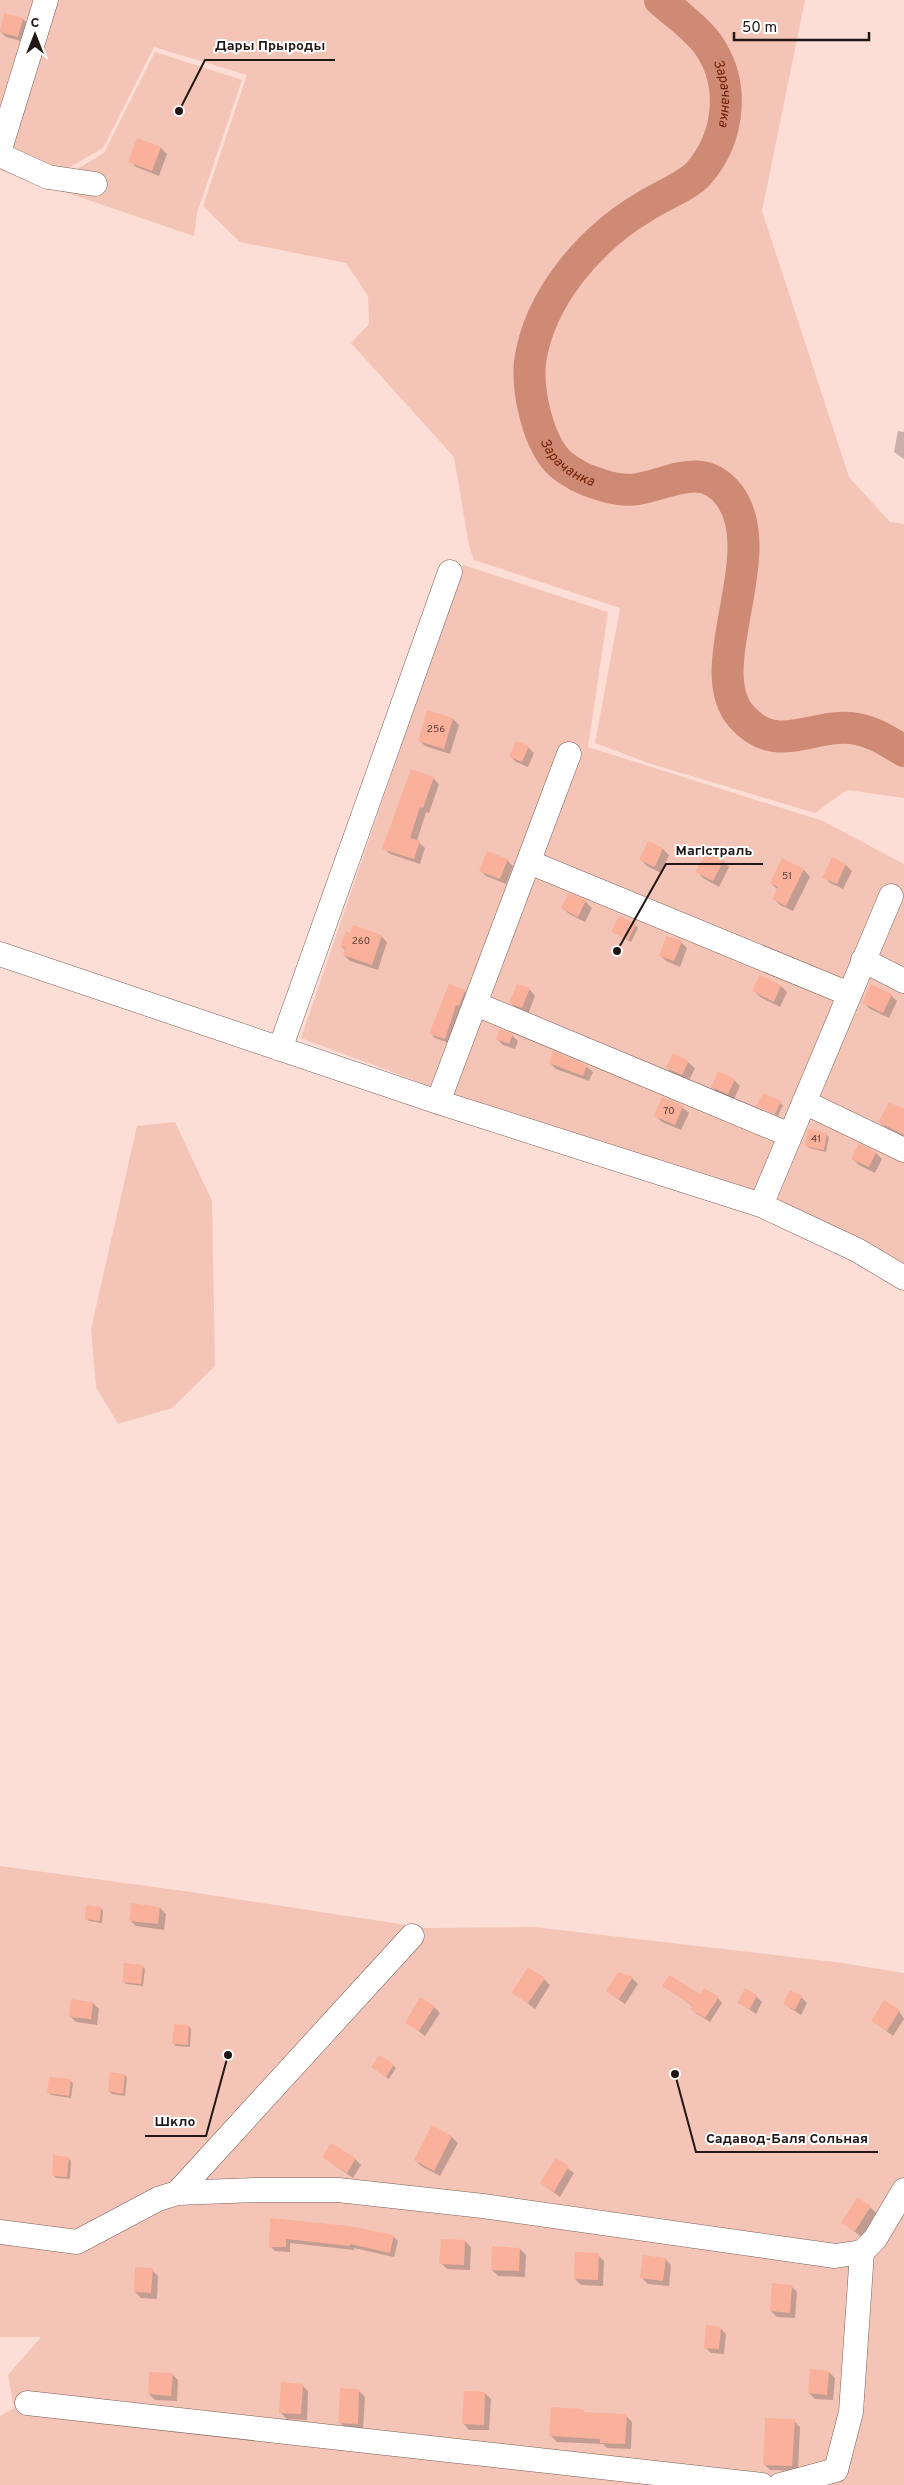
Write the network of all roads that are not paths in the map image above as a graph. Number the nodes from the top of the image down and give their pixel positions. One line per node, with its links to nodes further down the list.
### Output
1 (46, 0): 2 (street)
2 (0, 149)
3 (0, 155): 4 (street)
4 (95, 184)
5 (450, 572): 14 (street)
6 (569, 754): 7 (street)
7 (529, 862): 12 (street); 13 (street)
8 (891, 896): 10 (street)
9 (0, 954): 14 (street)
10 (862, 960): 11 (street); 12 (street)
11 (904, 982)
12 (849, 994): 16 (street)
13 (476, 1004): 15 (street); 17 (street)
14 (280, 1049): 15 (street)
15 (438, 1102): 19 (street)
16 (804, 1102): 17 (street); 18 (street)
17 (790, 1135): 19 (street)
18 (904, 1150)
19 (761, 1205): 20 (street)
20 (904, 1278)
21 (412, 1936): 23 (street)
22 (904, 2190): 25 (street)
23 (177, 2193): 24 (street); 25 (street)
24 (0, 2232)
25 (862, 2252): 28 (street)
26 (27, 2403): 27 (street)
27 (762, 2485)
28 (780, 2485)

